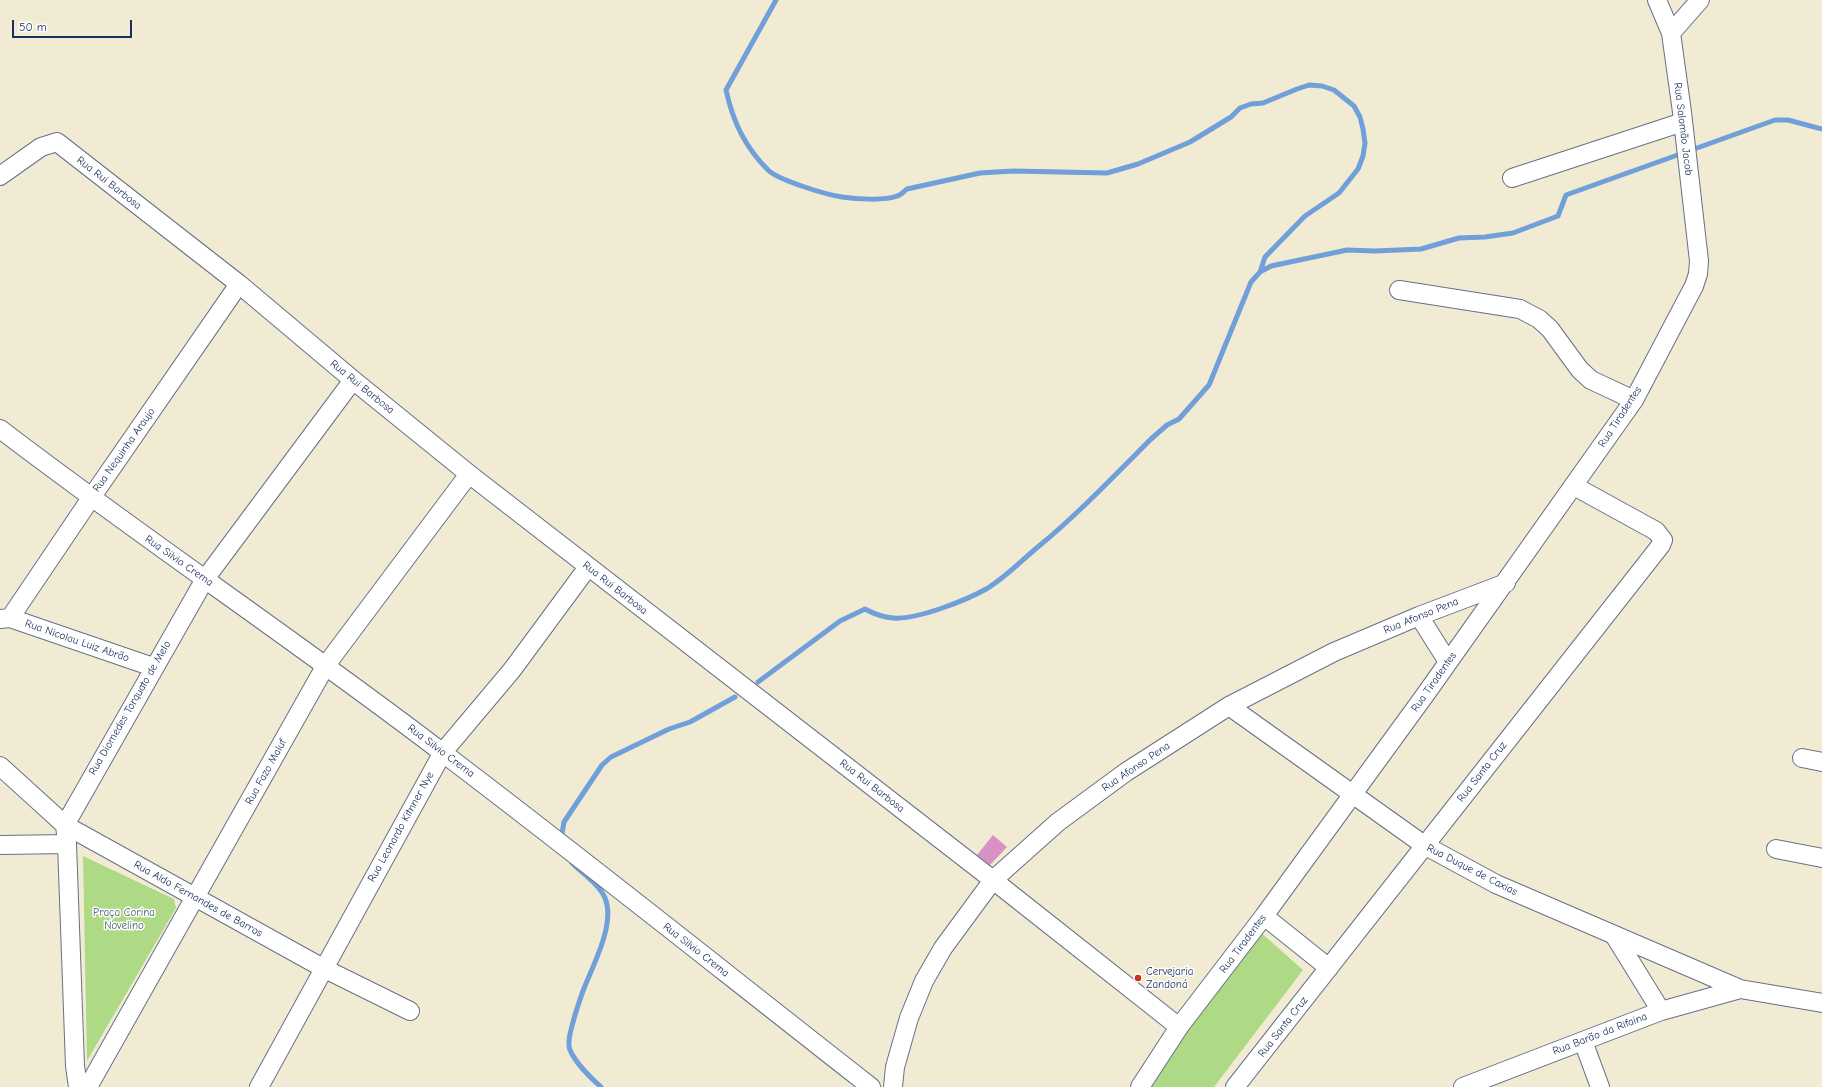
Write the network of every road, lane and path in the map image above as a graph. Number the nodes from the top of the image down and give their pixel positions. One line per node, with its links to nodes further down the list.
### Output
1 (1657, 0): 3 (street, Rua Salomão Jacob)
2 (1700, 0): 3 (street)
3 (1670, 33): 4 (street, Rua Salomão Jacob)
4 (1683, 122): 6 (street); 7 (street, Rua Salomão Jacob)
5 (0, 176): 8 (street, Rua Rui Barbosa)
6 (1512, 178)
7 (1699, 261): 11 (street, Rua Tiradentes)
8 (239, 284): 10 (street, Rua Rui Barbosa); 15 (street, Rua Nequinha Araujo)
9 (1399, 290): 11 (street)
10 (353, 380): 13 (street, Rua Rui Barbosa); 17 (street, Rua Diomedes Torquato de Melo)
11 (1634, 400): 14 (street, Rua Tiradentes)
12 (0, 429): 15 (street, Rua Silvio Crema)
13 (469, 474): 16 (street, Rua Rui Barbosa); 22 (street, Rua Fazo Maluf)
14 (1574, 486): 18 (street, Rua Tiradentes); 33 (street, Rua Santa Cruz)
15 (91, 498): 17 (street, Rua Silvio Crema); 20 (street, Rua Nequinha Araujo)
16 (588, 567): 25 (street, Rua Leonardo Kitnner Nye); 36 (street, Rua Rui Barbosa)
17 (205, 579): 22 (street, Rua Silvio Crema); 23 (street, Rua Diomedes Torquato de Melo)
18 (1506, 583): 19 (street, Rua Afonso Pena); 21 (street, Rua Tiradentes)
19 (1419, 616): 21 (street); 24 (street, Rua Afonso Pena)
20 (5, 618): 23 (street, Rua Nicolau Luiz Abrão)
21 (1448, 662): 29 (street, Rua Tiradentes)
22 (326, 666): 25 (street, Rua Silvio Crema); 37 (street, Rua Fazo Maluf)
23 (153, 667): 30 (street, Rua Diomedes Torquato de Melo)
24 (1228, 706): 29 (street, Rua Duque de Caxias); 36 (street, Rua Afonso Pena)
25 (442, 752): 40 (street, Rua Leonardo Kitnner Nye); 51 (street, Rua Silvio Crema)
26 (1802, 758): 27 (street)
27 (1822, 762)
28 (0, 766): 30 (street, Rua Aldo Fernandes de Barros)
29 (1353, 793): 33 (street, Rua Duque de Caxias); 38 (street, Rua Tiradentes)
30 (65, 825): 31 (street); 37 (street, Rua Aldo Fernandes de Barros)
31 (67, 844): 32 (street); 48 (street)
32 (0, 845)
33 (1424, 845): 39 (street, Rua Duque de Caxias); 41 (street, Rua Santa Cruz)
34 (1776, 849): 35 (street)
35 (1822, 858)
36 (994, 880): 46 (street, Rua Rui Barbosa); 52 (street, Rua Afonso Pena)
37 (196, 898): 40 (street, Rua Aldo Fernandes de Barros); 49 (street, Rua Fazo Maluf)
38 (1264, 916): 41 (street); 46 (street, Rua Tiradentes)
39 (1614, 935): 42 (street, Rua Duque de Caxias); 45 (street)
40 (323, 968): 44 (street, Rua Aldo Fernandes de Barros); 50 (street, Rua Leonardo Kitnner Nye)
41 (1329, 968): 54 (street, Rua Santa Cruz)
42 (1740, 990): 43 (street); 45 (street, Rua Barão da Rifaina)
43 (1822, 1003)
44 (410, 1011)
45 (1661, 1011): 47 (street, Rua Barão da Rifaina)
46 (1179, 1027): 53 (street, Rua Tiradentes)
47 (1583, 1041): 55 (street, Rua Barão da Rifaina); 56 (street)
48 (78, 1087)
49 (88, 1087)
50 (259, 1087)
51 (871, 1087)
52 (893, 1087)
53 (1140, 1087)
54 (1235, 1087)
55 (1463, 1087)
56 (1600, 1087)

